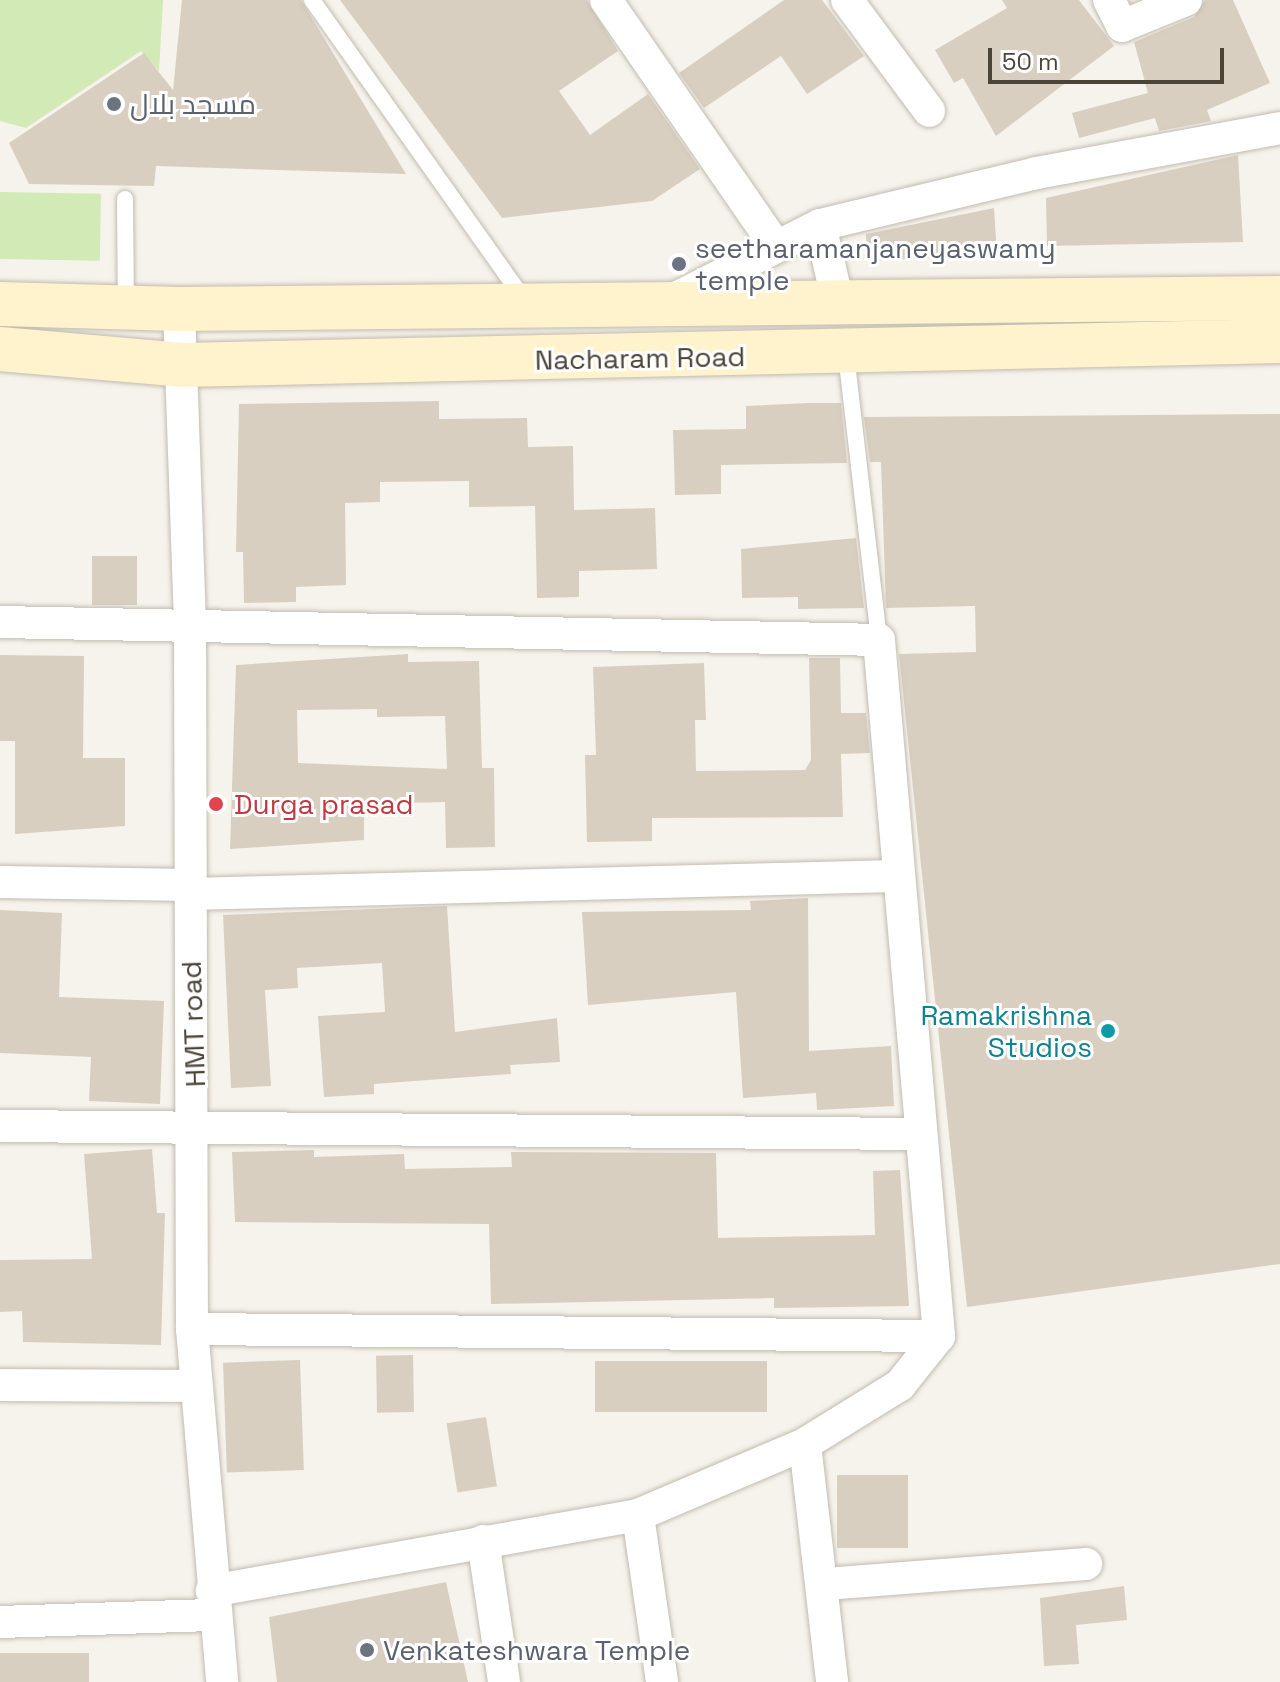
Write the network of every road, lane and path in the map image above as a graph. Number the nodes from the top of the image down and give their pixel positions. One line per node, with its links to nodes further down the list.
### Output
1 (312, 0): 14 (lane)
2 (606, 0): 10 (street)
3 (847, 0): 6 (street)
4 (1109, 0): 5 (street)
5 (1186, 0)
6 (929, 111)
7 (1280, 128): 9 (street)
8 (125, 199): 16 (lane)
9 (820, 225): 10 (street); 11 (street)
10 (776, 246): 15 (street)
11 (837, 298): 12 (main road, Nacharam Road); 15 (main road, Nacharam Road)
12 (1280, 298)
13 (0, 304): 16 (main road, Nacharam Road)
14 (529, 307): 15 (main road, Nacharam Road); 17 (main road, Nacharam Road)
15 (660, 307)
16 (126, 308): 17 (main road, Nacharam Road)
17 (179, 309): 21 (street, HMT road)
18 (1280, 341): 20 (main road, Nacharam Road)
19 (0, 349): 21 (main road, Nacharam Road)
20 (846, 354): 21 (main road, Nacharam Road); 24 (lane)
21 (182, 365): 23 (street, HMT road)
22 (0, 622): 23 (street)
23 (190, 626): 24 (street); 27 (street, HMT road)
24 (879, 640): 25 (street)
25 (895, 876): 27 (street); 30 (street)
26 (0, 882): 27 (street)
27 (190, 889): 29 (street, HMT road)
28 (0, 1126): 29 (street)
29 (196, 1129): 30 (street); 31 (street, HMT road)
30 (919, 1134): 32 (street)
31 (192, 1329): 32 (street); 34 (street, HMT road)
32 (939, 1336): 35 (street)
33 (0, 1385): 34 (street)
34 (195, 1386): 40 (street, HMT road)
35 (805, 1444): 36 (street); 39 (street)
36 (638, 1515): 37 (street); 44 (street)
37 (483, 1541): 40 (street); 43 (street)
38 (1086, 1564): 39 (street)
39 (825, 1584): 45 (street)
40 (212, 1603): 41 (street); 42 (street, HMT road)
41 (0, 1622)
42 (222, 1682)
43 (504, 1682)
44 (662, 1682)
45 (832, 1682)

